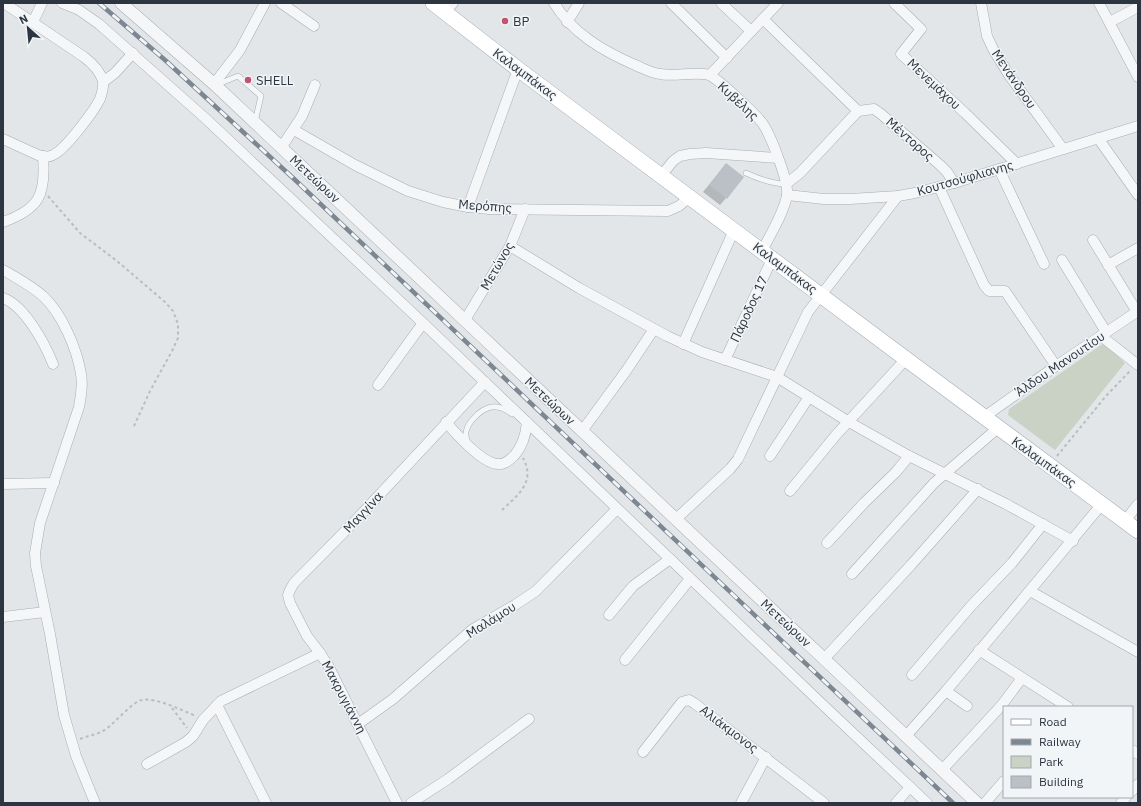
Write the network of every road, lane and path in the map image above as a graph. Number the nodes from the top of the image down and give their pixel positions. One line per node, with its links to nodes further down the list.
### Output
1 (4, 3): 18 (street)
2 (42, 3): 18 (street)
3 (62, 3): 23 (street)
4 (121, 3): 29 (street, Μετεώρων)
5 (265, 3): 29 (street)
6 (281, 3): 21 (street)
7 (554, 3): 19 (street, Κυβέλης)
8 (578, 3): 19 (street)
9 (671, 3): 24 (street)
10 (721, 3): 22 (street)
11 (778, 3): 17 (street)
12 (894, 3): 41 (street, Μενεμάχου)
13 (981, 3): 38 (street, Μενάνδρου)
14 (1099, 3): 20 (street)
15 (444, 6): 25 (main road, Καλαμπάκας)
16 (1138, 7): 20 (street)
17 (763, 19): 22 (street); 31 (street)
18 (33, 22): 28 (street)
19 (567, 22): 26 (street, Κυβέλης)
20 (1110, 22): 27 (street)
21 (314, 26)
22 (751, 31): 24 (street)
23 (133, 53): 28 (street); 69 (street)
24 (727, 58): 26 (street)
25 (518, 69): 44 (main road, Καλαμπάκας); 53 (street)
26 (710, 75): 40 (street, Κυβέλης)
27 (1138, 77)
28 (103, 82): 39 (street)
29 (215, 84): 32 (street, Μετεώρων); 32 (lane)
30 (316, 85): 34 (street)
31 (858, 110): 45 (street, Μέντορος); 46 (street)
32 (254, 122): 37 (street, Μετεώρων)
33 (1138, 126): 35 (street, Κουτσούφλιανης)
34 (294, 130): 37 (street); 53 (street, Μερόπης)
35 (1098, 138): 38 (street, Κουτσούφλιανης); 50 (street)
36 (3, 139): 39 (street)
37 (281, 148): 68 (street, Μετεώρων)
38 (1063, 149): 41 (street, Κουτσούφλιανης)
39 (43, 156): 48 (street)
40 (778, 158): 44 (street); 46 (street, Κυβέλης)
41 (1017, 164): 42 (street, Κουτσούφλιανης)
42 (999, 170): 45 (street, Κουτσούφλιανης); 62 (street)
43 (746, 173): 46 (lane)
44 (661, 176): 52 (main road, Καλαμπάκας)
45 (954, 183): 47 (street, Κουτσούφλιανης)
46 (786, 184): 49 (street, Κυβέλης)
47 (938, 187): 51 (street, Κουτσούφλιανης); 77 (street)
48 (42, 190): 55 (street); 87 (path)
49 (787, 195): 51 (street, Κουτσούφλιανης); 60 (street, Κυβέλης)
50 (1138, 195)
51 (898, 196): 65 (street)
52 (690, 197): 54 (street, Μερόπης); 56 (main road, Καλαμπάκας)
53 (468, 207): 54 (street, Μερόπης)
54 (525, 209): 58 (street, Μετώνος)
55 (3, 222)
56 (734, 230): 60 (main road, Καλαμπάκας); 72 (street)
57 (1093, 240): 63 (street)
58 (510, 246): 68 (street, Μετώνος); 70 (street)
59 (1138, 248): 63 (street)
60 (767, 255): 65 (main road, Καλαμπάκας); 74 (street, Πάροδος 17)
61 (1062, 260): 71 (street)
62 (1044, 264)
63 (1108, 265): 67 (street)
64 (3, 270): 96 (street)
65 (820, 295): 73 (main road, Καλαμπάκας); 78 (street)
66 (3, 298): 75 (street)
67 (1137, 312): 71 (street, Άλδου Μανουτίου)
68 (464, 320): 89 (street, Μετεώρων)
69 (423, 323): 79 (street); 80 (street)
70 (654, 329): 72 (street); 89 (street)
71 (1104, 334): 76 (street); 77 (street, Άλδου Μανουτίου)
72 (683, 344): 74 (street)
73 (906, 359): 83 (main road, Καλαμπάκας); 85 (street)
74 (725, 360): 78 (street)
75 (53, 364)
76 (1137, 365): 94 (path)
77 (1056, 366): 83 (street, Άλδου Μανουτίου)
78 (777, 378): 81 (street); 104 (street)
79 (485, 382): 82 (street); 84 (street, Μαγγίνα)
80 (378, 385)
81 (809, 397): 85 (street); 92 (street)
82 (515, 413): 86 (street); 90 (lane)
83 (984, 417): 88 (main road, Καλαμπάκας)
84 (446, 422): 90 (street); 118 (street, Μαγγίνα)
85 (848, 422): 93 (street); 99 (street)
86 (527, 425): 91 (street); 102 (street)
87 (134, 426)
88 (998, 428): 95 (street); 100 (main road, Καλαμπάκας)
89 (582, 431): 104 (street, Μετεώρων)
90 (468, 445): 91 (street)
91 (518, 451): 103 (path)
92 (770, 456)
93 (909, 456): 95 (street); 109 (street)
94 (1057, 456)
95 (946, 473): 98 (street); 111 (street)
96 (54, 483): 97 (street); 114 (street)
97 (3, 484)
98 (978, 489): 106 (street); 120 (street)
99 (790, 490)
100 (1102, 504): 105 (main road, Καλαμπάκας); 108 (street)
101 (1138, 504): 105 (street)
102 (617, 508): 110 (street); 131 (street, Μαλάμου)
103 (502, 510)
104 (676, 519): 120 (street, Μετεώρων)
105 (1125, 521): 107 (main road, Καλαμπάκας)
106 (1042, 524): 108 (street); 122 (street)
107 (1138, 531)
108 (1072, 541): 113 (street)
109 (827, 543)
110 (670, 559): 112 (street); 115 (street)
111 (852, 574)
112 (690, 579): 121 (street); 140 (street)
113 (1030, 591): 117 (street); 119 (street)
114 (46, 612): 116 (street); 134 (street)
115 (609, 615)
116 (3, 617)
117 (979, 650): 123 (street); 124 (street)
118 (320, 652): 125 (street, Μακρυγιάννη); 131 (street, Μακρυγιάννη)
119 (1138, 652)
120 (824, 659): 133 (street, Μετεώρων)
121 (625, 660)
122 (912, 675)
123 (1022, 678): 128 (street); 138 (street)
124 (946, 691): 127 (street); 133 (street)
125 (217, 705): 130 (street, Μακρυγιάννη); 142 (street)
126 (171, 706): 130 (path); 132 (path); 134 (path)
127 (967, 706)
128 (1066, 706)
129 (529, 719): 144 (street)
130 (203, 720): 132 (street, Μακρυγιάννη)
131 (358, 724): 143 (street, Μακρυγιάννη)
132 (193, 736): 137 (street, Μακρυγιάννη)
133 (906, 736): 138 (street, Μετεώρων)
134 (72, 742): 141 (street)
135 (643, 752): 136 (street, Αλιάκμονος)
136 (766, 757): 145 (street); 146 (street, Αλιάκμονος)
137 (147, 764)
138 (942, 770): 149 (street, Μετεώρων)
139 (1003, 782): 150 (street)
140 (910, 787): 147 (street); 148 (street)
141 (95, 803)
142 (266, 803)
143 (397, 803)
144 (410, 803)
145 (741, 803)
146 (824, 803)
147 (896, 803)
148 (927, 803)
149 (977, 803)
150 (985, 803)

